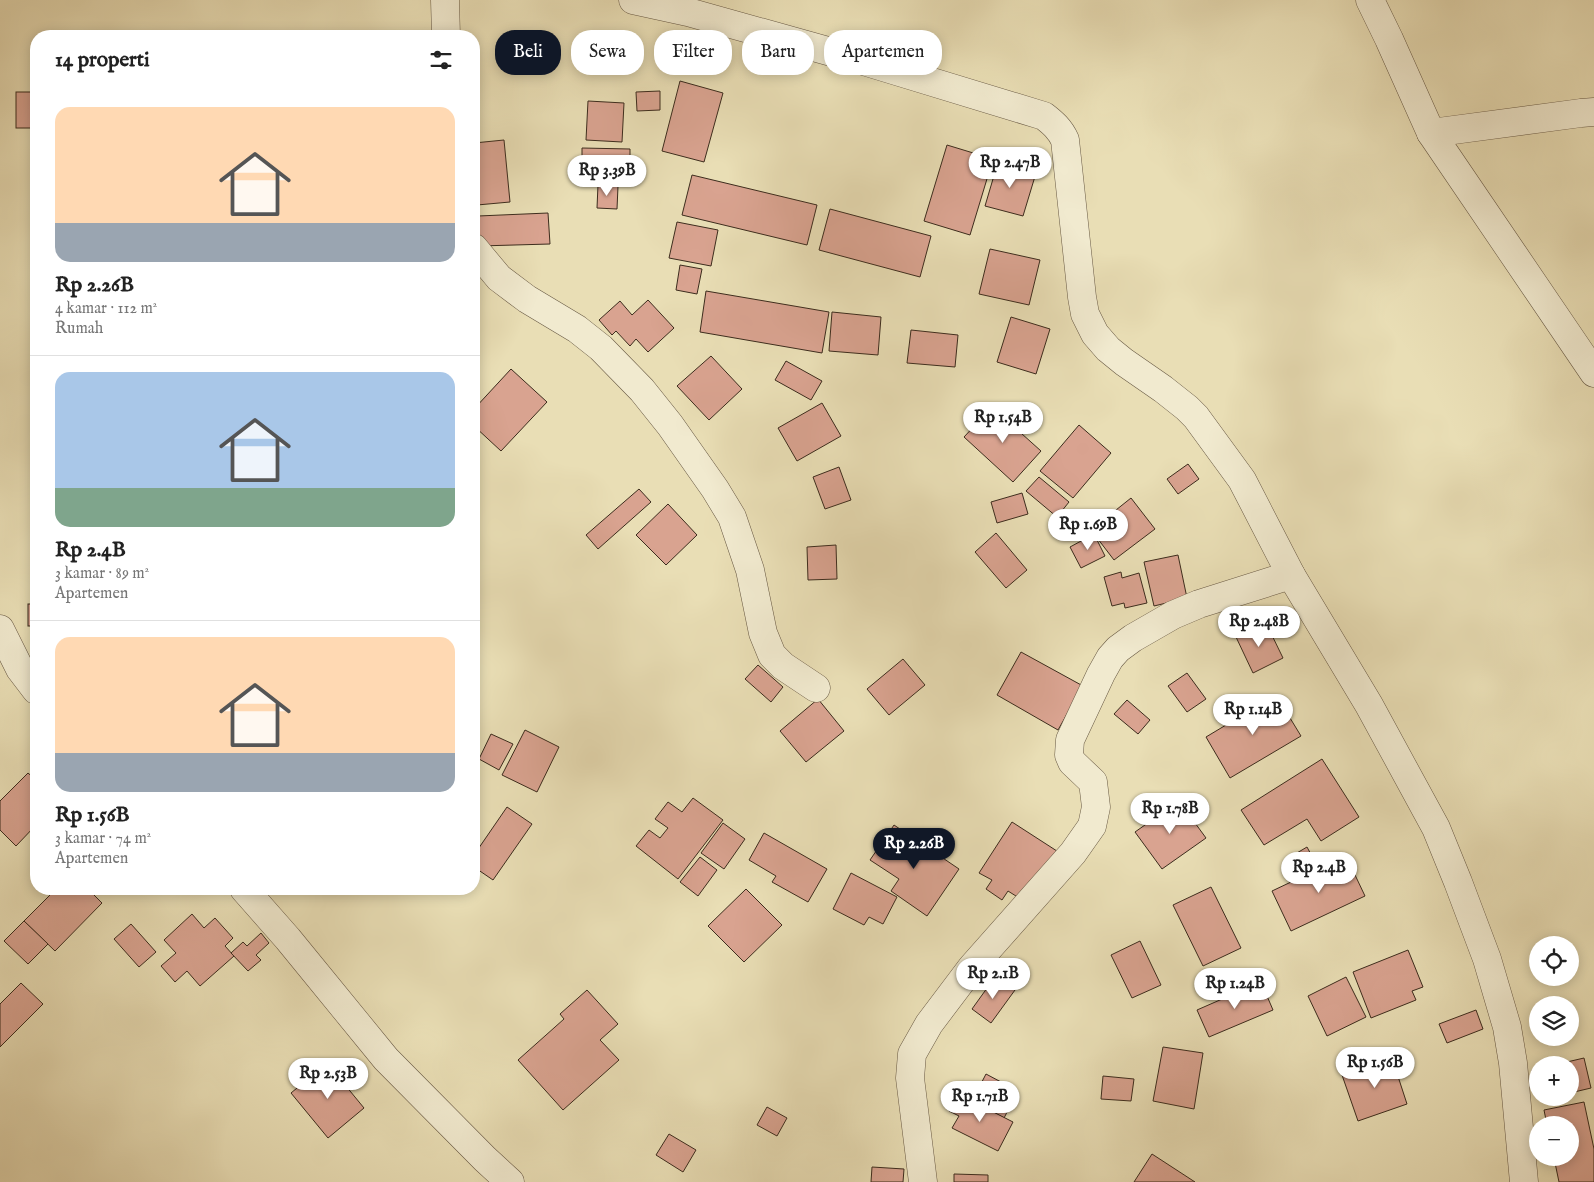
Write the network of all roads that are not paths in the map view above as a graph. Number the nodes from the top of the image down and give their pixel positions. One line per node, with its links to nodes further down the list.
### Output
1 (445, 0): 5 (street)
2 (633, 0): 4 (street)
3 (1370, 0): 7 (street)
4 (688, 6): 10 (street)
5 (446, 30)
6 (1594, 112): 7 (street)
7 (1432, 133): 9 (street)
8 (480, 255): 13 (street)
9 (1594, 373)
10 (1291, 575): 16 (street); 17 (street)
11 (0, 629): 12 (street)
12 (30, 682)
13 (816, 688)
14 (249, 895): 15 (street)
15 (510, 1182)
16 (923, 1182)
17 (1524, 1182)

